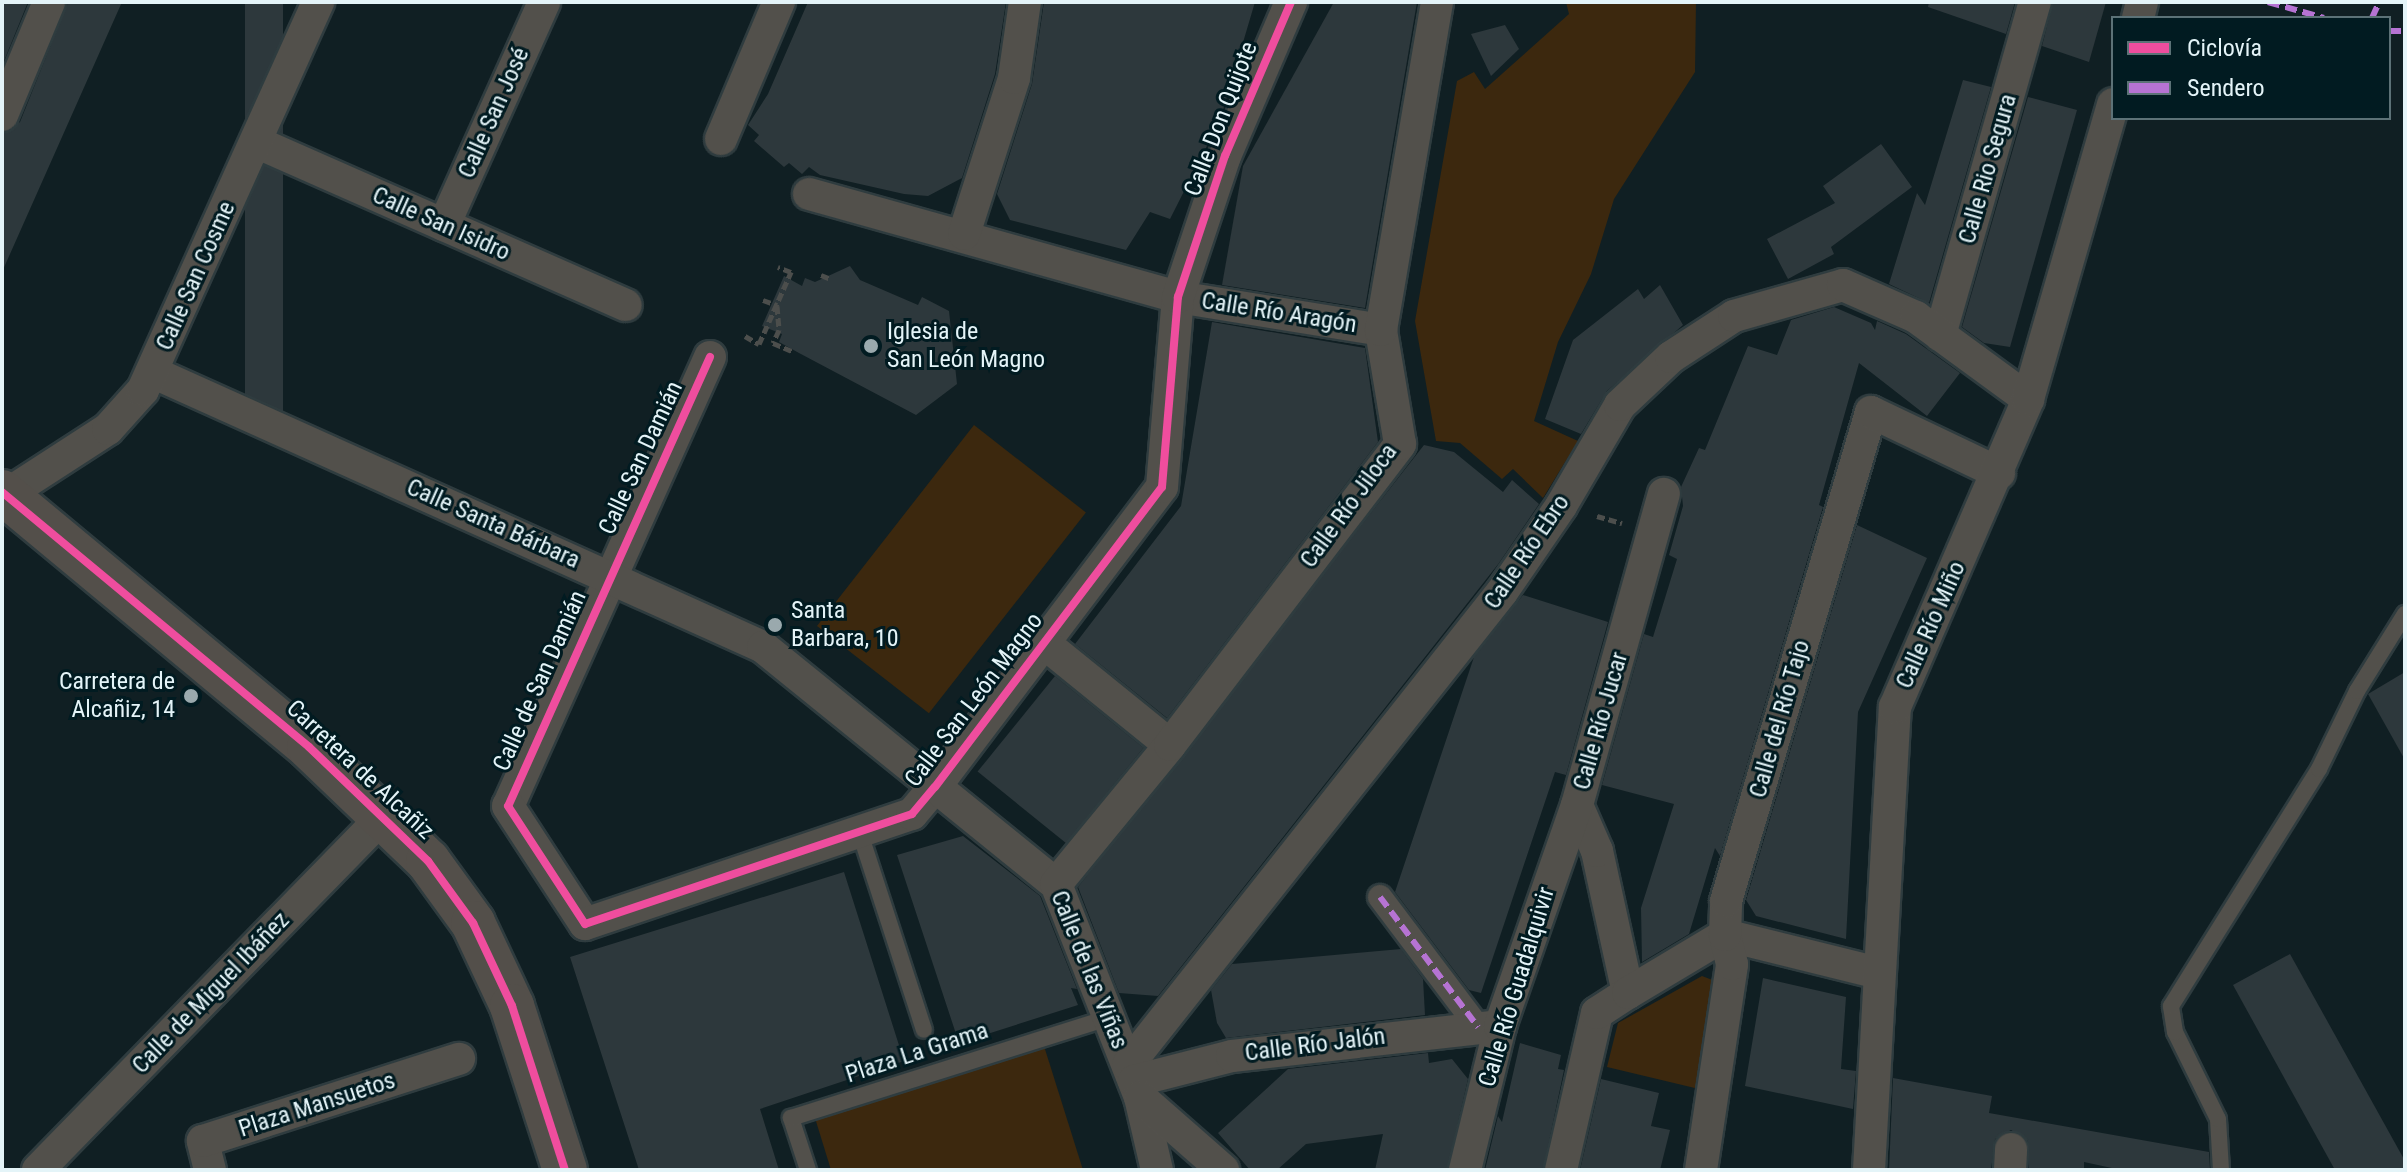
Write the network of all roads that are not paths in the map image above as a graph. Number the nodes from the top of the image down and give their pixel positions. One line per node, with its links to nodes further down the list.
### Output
1 (49, 2): 10 (street)
2 (318, 2): 12 (street, Calle San Cosme)
3 (544, 2): 14 (street, Calle San José)
4 (779, 2): 11 (street)
5 (1025, 2): 15 (street)
6 (1291, 2): 16 (street, Calle Don Quijote)
7 (1437, 2): 18 (street, Calle Río Jiloca)
8 (2035, 2): 19 (street, Calle Rio Segura)
9 (2111, 111): 22 (street, Calle Río Miño)
10 (2, 115)
11 (721, 139)
12 (256, 142): 14 (street, Calle San Isidro); 21 (street, Calle San Cosme)
13 (809, 194): 15 (street)
14 (444, 225): 17 (street, Calle San Isidro)
15 (964, 234): 16 (street)
16 (1178, 297): 18 (street, Calle Río Aragón); 28 (street, Calle San León Magno)
17 (626, 305)
18 (1381, 330): 29 (street, Calle Río Jiloca)
19 (1940, 335): 22 (street, Calle Río Ebro); 46 (street, Calle Río Ebro)
20 (710, 357): 26 (street, Calle San Damián)
21 (152, 372): 24 (street, Calle San Cosme); 26 (street, Calle Santa Bárbara)
22 (2028, 399): 23 (street, Calle Río Miño)
23 (1999, 473): 37 (street, Calle del Río Tajo); 38 (street, Calle Río Miño)
24 (4, 493): 32 (main road, Carretera de Alcañiz)
25 (1664, 494): 31 (street, Calle Río Jucar)
26 (609, 575): 30 (street, Calle Santa Bárbara); 36 (street, Calle de San Damián)
27 (2405, 614): 57 (lane)
28 (1044, 643): 29 (street, Calle San León Magno); 30 (street, Calle San León Magno)
29 (1170, 745): 34 (street, Calle Río Jiloca)
30 (935, 787): 33 (street, Calle San León Magno); 34 (street, Calle de las Viñas)
31 (1577, 805): 39 (street, Calle Río Jucar); 41 (street, Calle Río Guadalquivir)
32 (384, 815): 47 (street, Calle de Miguel Ibáñez); 49 (main road, Carretera de Alcañiz)
33 (859, 830): 36 (street, Calle San León Magno); 42 (lane)
34 (1056, 884): 40 (street, Calle de las Viñas)
35 (1380, 897): 41 (street)
36 (585, 924)
37 (1725, 935): 38 (street); 39 (street); 55 (street, Calle del Río Tajo)
38 (1879, 973): 56 (street, Calle Río Miño)
39 (1628, 993): 54 (street)
40 (1109, 1018): 45 (lane, Plaza La Grama); 46 (street, Calle de las Viñas)
41 (1489, 1027): 46 (street, Calle Río Jalón); 53 (street, Calle Río Guadalquivir)
42 (924, 1030)
43 (932, 1054): 45 (lane)
44 (459, 1059): 48 (street, Plaza Mansuetos)
45 (937, 1071): 50 (lane, Plaza La Grama)
46 (1134, 1081): 51 (street); 52 (street, Calle de las Viñas)
47 (38, 1170)
48 (210, 1170)
49 (565, 1170)
50 (808, 1170)
51 (1157, 1170)
52 (1223, 1170)
53 (1465, 1170)
54 (1561, 1170)
55 (1701, 1170)
56 (1869, 1170)
57 (2221, 1170)

